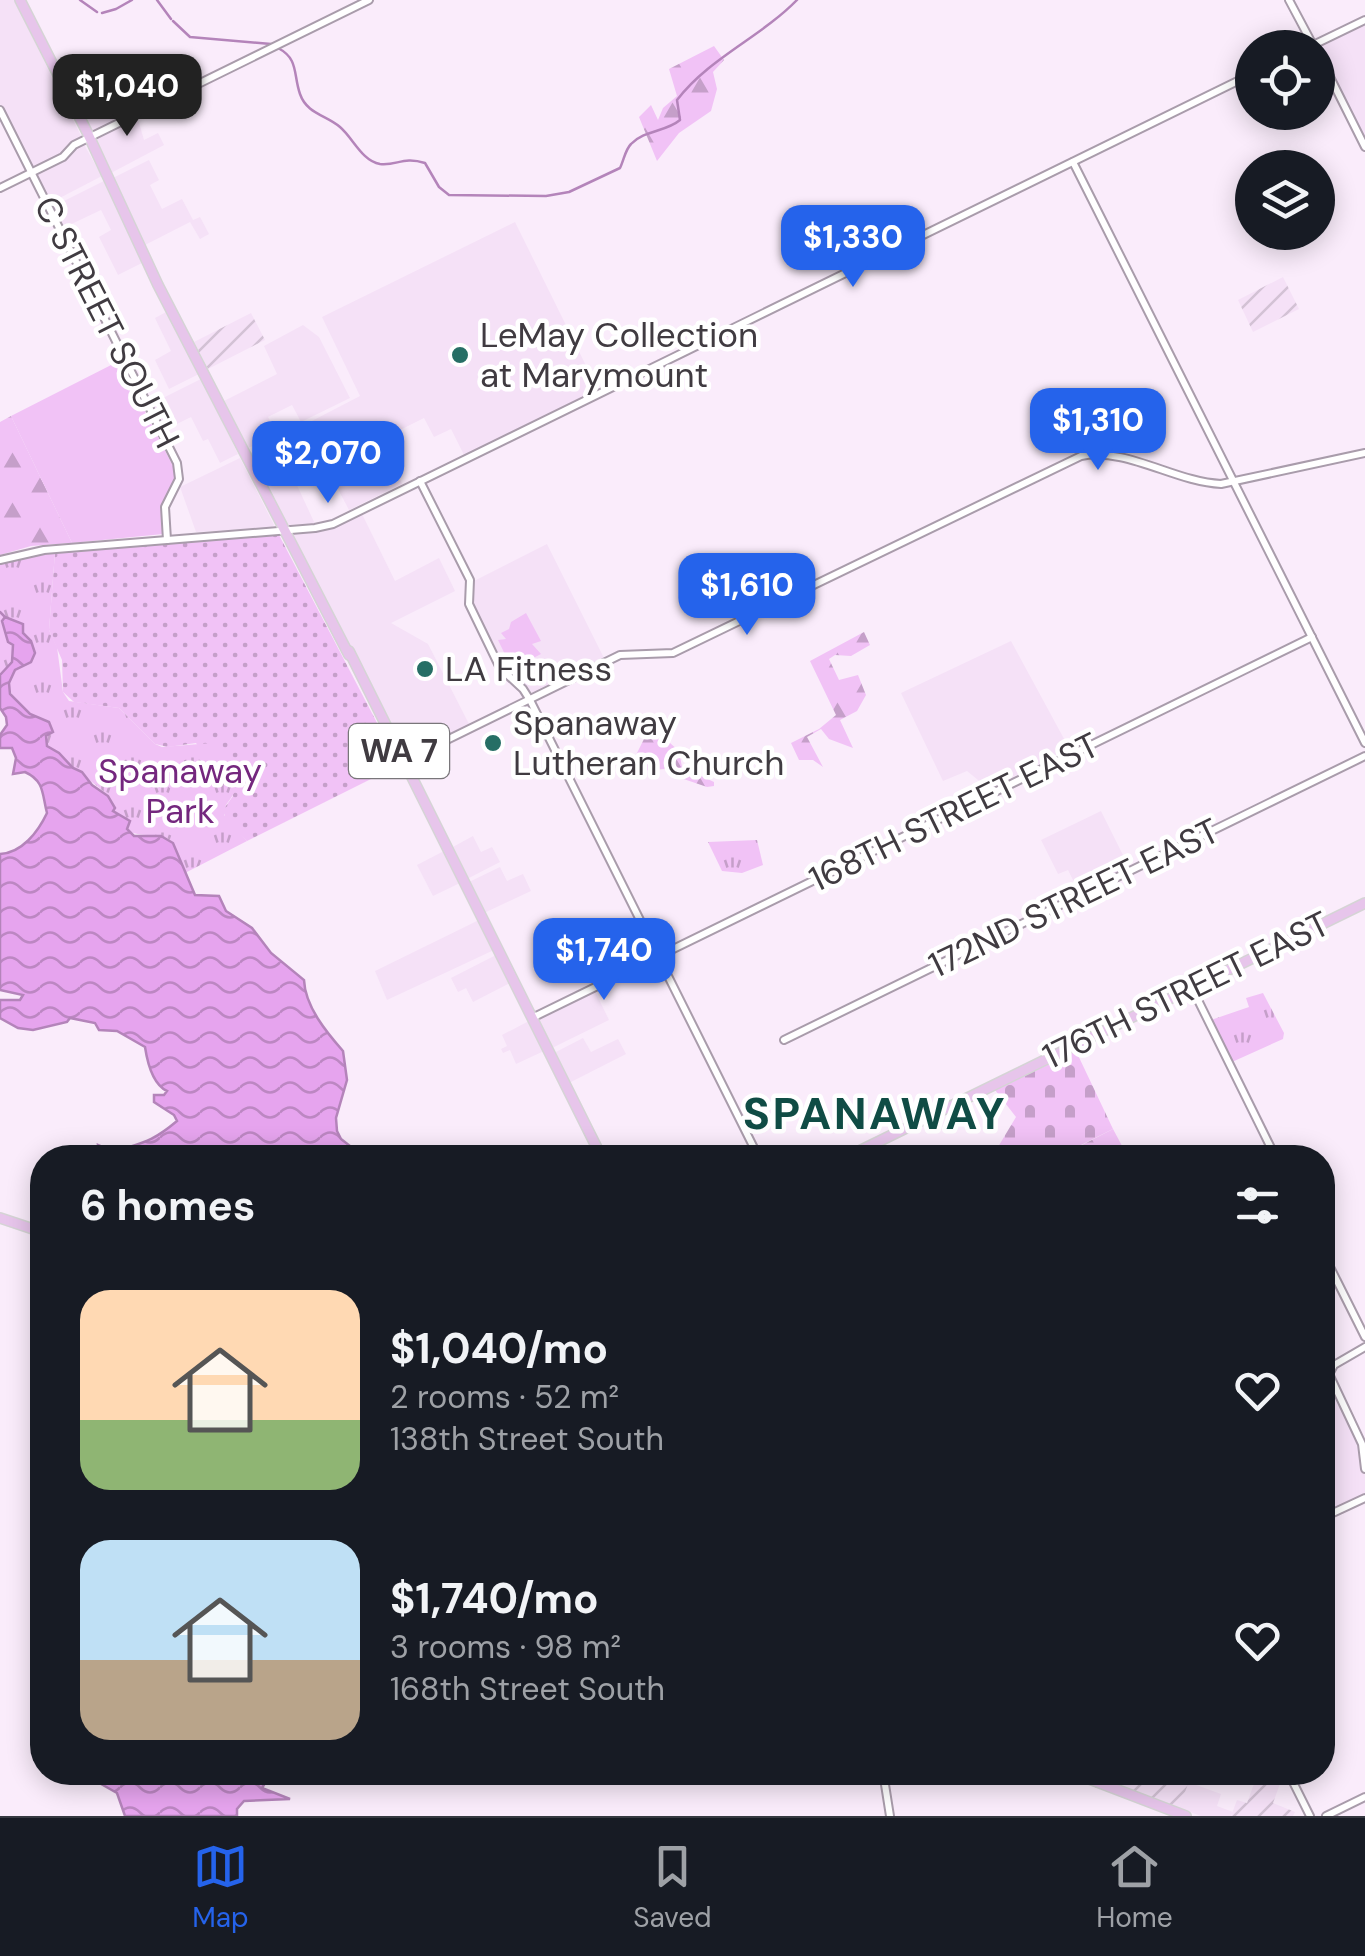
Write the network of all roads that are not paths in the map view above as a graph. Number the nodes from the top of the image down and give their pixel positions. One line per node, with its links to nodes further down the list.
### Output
1 (20, 0): 10 (main road, WA 7)
2 (370, 0): 10 (street)
3 (1289, 0): 5 (street)
4 (1365, 20): 6 (street)
5 (1304, 30)
6 (1335, 36)
7 (1235, 82): 12 (street)
8 (1335, 90): 11 (street)
9 (0, 110): 13 (street, C STREET SOUTH)
10 (88, 138): 13 (street); 18 (main road, WA 7)
11 (1365, 147)
12 (1073, 162): 16 (street); 17 (street)
13 (31, 173): 14 (street); 19 (street, C STREET SOUTH)
14 (0, 188)
15 (1365, 452): 17 (street)
16 (420, 481): 18 (street); 22 (street)
17 (1235, 482): 21 (street); 22 (street)
18 (283, 531): 19 (street); 25 (main road, WA 7)
19 (167, 540): 20 (street)
20 (0, 560)
21 (1312, 637): 23 (street); 28 (street, 168TH STREET EAST)
22 (530, 700): 25 (street); 28 (street)
23 (1365, 743)
24 (1365, 756): 35 (street, 172ND STREET EAST)
25 (404, 761): 33 (main road, WA 7)
26 (1365, 905): 27 (main road, 176TH STREET EAST); 27 (main road, 176TH STREET EAST)
27 (1321, 927): 29 (main road, 176TH STREET EAST); 29 (main road, 176TH STREET EAST)
28 (658, 956): 33 (street); 33 (street, 168TH STREET EAST); 41 (street)
29 (1252, 961): 30 (main road, 176TH STREET EAST)
30 (1193, 990): 31 (main road, 176TH STREET EAST); 32 (main road, 176TH STREET EAST); 43 (street)
31 (1179, 994): 32 (main road); 34 (main road, 176TH STREET EAST)
32 (1156, 1008): 36 (main road, 176TH STREET EAST)
33 (532, 1018): 40 (main road, WA 7)
34 (1093, 1035): 36 (main road); 37 (main road, 176TH STREET EAST)
35 (784, 1040)
36 (1078, 1047): 37 (main road, 176TH STREET EAST)
37 (967, 1100): 38 (main road, 176TH STREET EAST); 39 (main road, 176TH STREET EAST)
38 (898, 1132): 39 (main road); 42 (main road, 176TH STREET EAST)
39 (880, 1144)
40 (596, 1145)
41 (752, 1145)
42 (872, 1145)
43 (1270, 1145)
44 (0, 1218): 45 (main road)
45 (30, 1228)
46 (1335, 1277): 47 (street)
47 (1365, 1337)
48 (1365, 1347): 49 (street)
49 (1335, 1366)
50 (1335, 1390): 51 (street)
51 (1365, 1469)
52 (1365, 1498): 53 (street)
53 (1335, 1512)
54 (886, 1785): 58 (street)
55 (1115, 1785): 59 (main road)
56 (1294, 1785): 60 (street)
57 (1365, 1796): 61 (street)
58 (890, 1816)
59 (1186, 1816)
60 (1310, 1816)
61 (1326, 1816)

